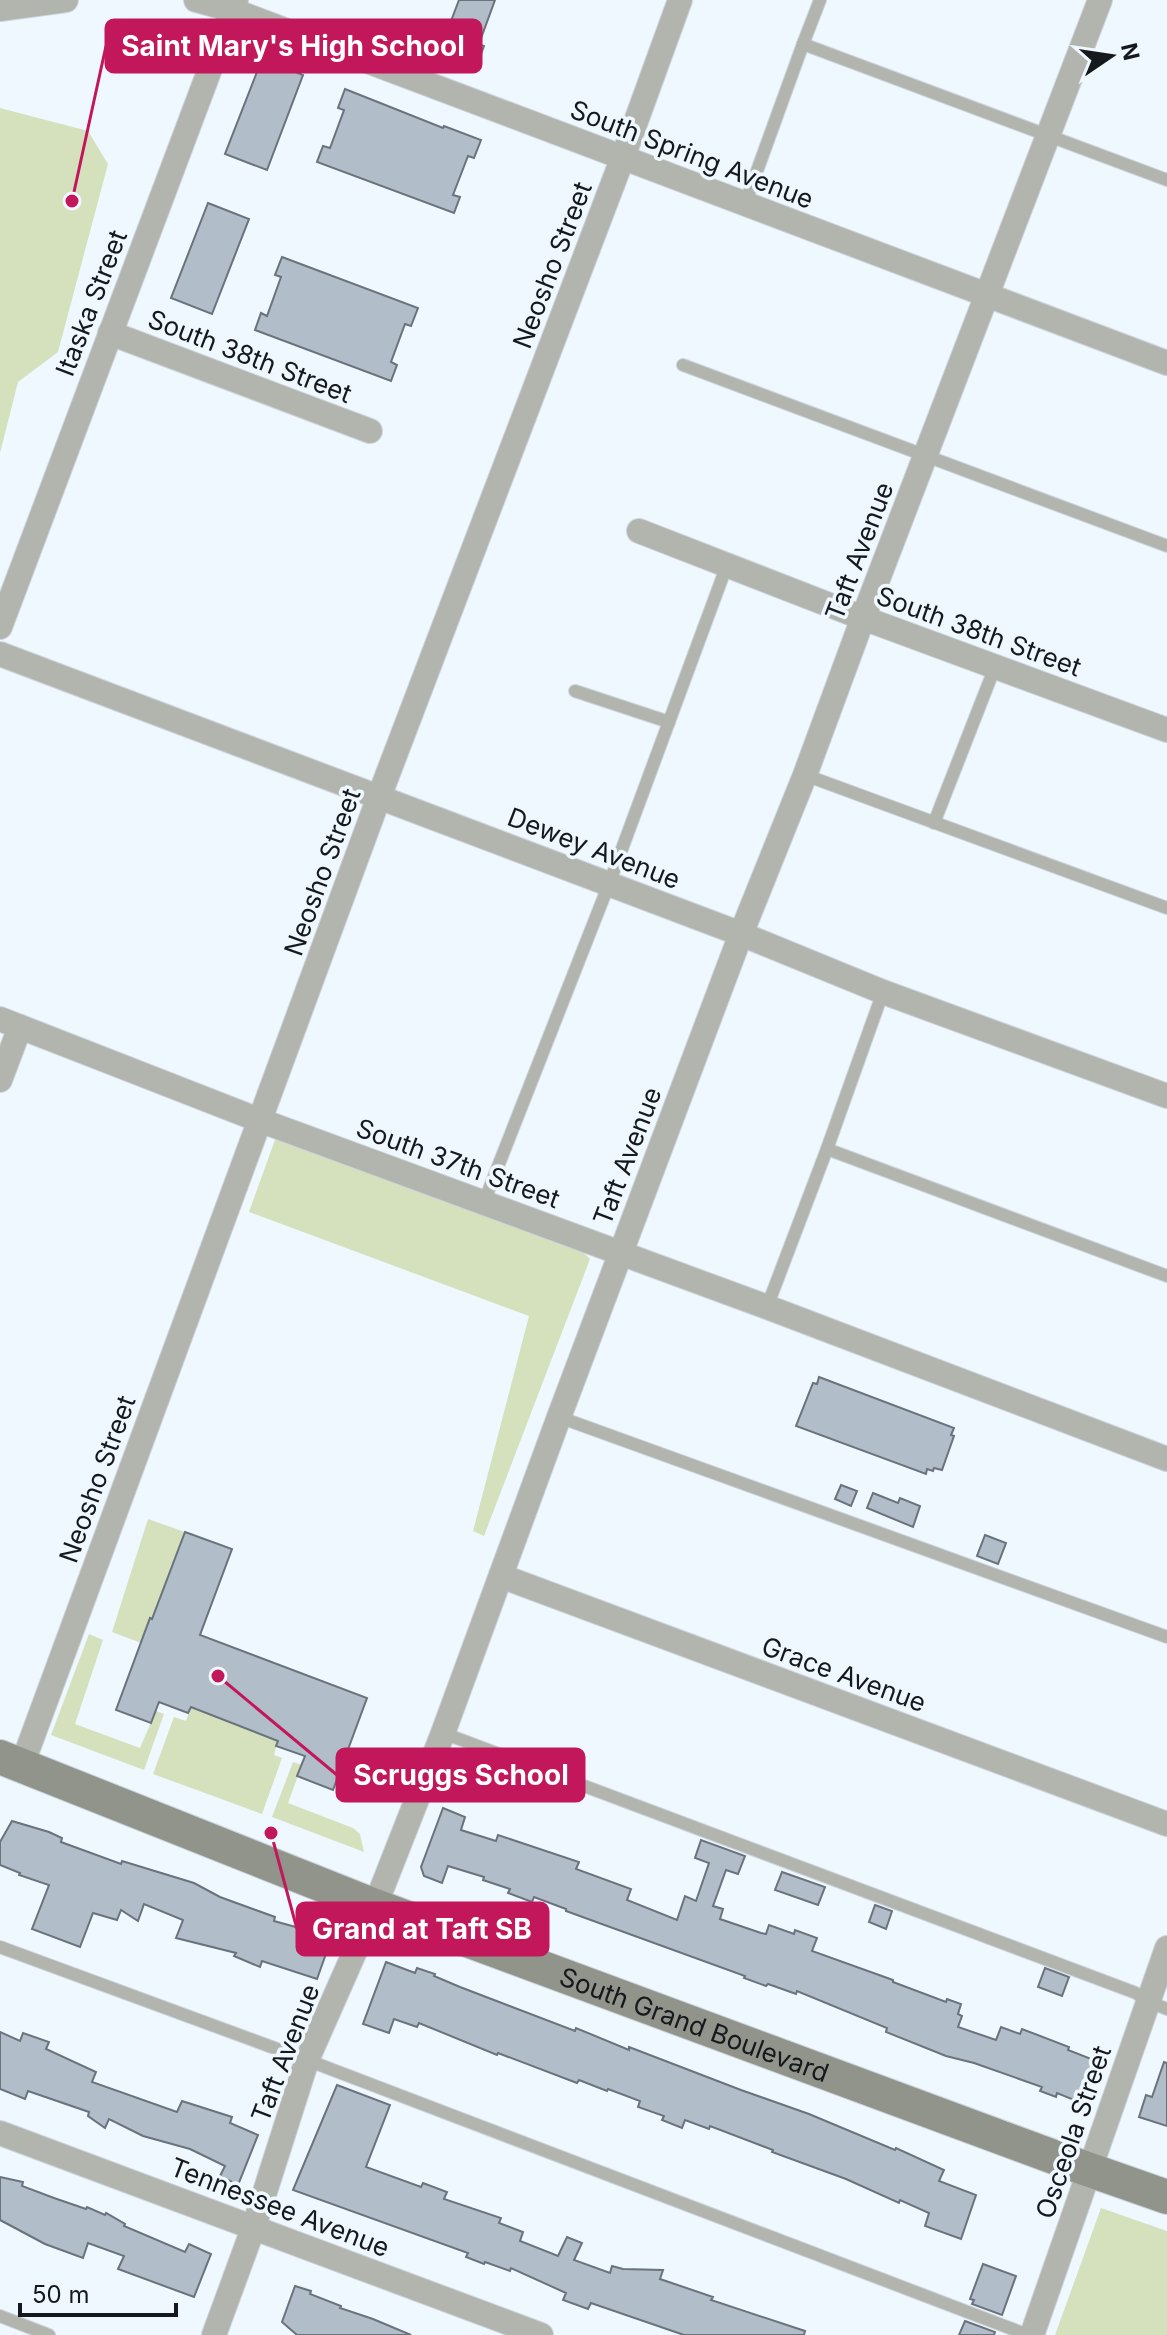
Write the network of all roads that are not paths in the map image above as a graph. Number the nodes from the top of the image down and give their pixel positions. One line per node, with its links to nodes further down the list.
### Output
1 (66, 0): 6 (street)
2 (196, 0): 7 (street, South Spring Avenue)
3 (680, 0): 11 (street, Neosho Street)
4 (820, 0): 9 (lane)
5 (1100, 0): 10 (street, Taft Avenue)
6 (27, 3): 8 (street)
7 (234, 5): 11 (street, South Spring Avenue); 15 (street, Itaska Street)
8 (0, 9)
9 (803, 44): 10 (lane); 13 (lane)
10 (1047, 136): 12 (lane); 14 (street, Taft Avenue)
11 (623, 157): 13 (street, South Spring Avenue); 31 (street, Neosho Street)
12 (1167, 180)
13 (745, 204): 14 (street, South Spring Avenue)
14 (987, 296): 16 (street, South Spring Avenue); 19 (street, Taft Avenue)
15 (110, 333): 18 (street, South 38th Street); 24 (street, Itaska Street)
16 (1167, 363)
17 (683, 365): 19 (lane)
18 (370, 431)
19 (926, 457): 21 (lane); 23 (street, Taft Avenue)
20 (639, 531): 22 (street, South 38th Street)
21 (1167, 546)
22 (727, 565): 23 (street, South 38th Street); 28 (lane)
23 (863, 618): 26 (street, South 38th Street); 30 (street, Taft Avenue)
24 (0, 627)
25 (0, 654): 31 (street, Dewey Avenue)
26 (995, 667): 29 (street, South 38th Street); 32 (lane)
27 (575, 691): 28 (lane)
28 (669, 722): 33 (lane)
29 (1167, 730)
30 (805, 775): 32 (lane); 35 (street, Taft Avenue)
31 (379, 797): 33 (street, Dewey Avenue); 40 (street, Neosho Street)
32 (934, 823): 34 (lane)
33 (609, 884): 35 (street, Dewey Avenue); 42 (lane)
34 (1167, 908)
35 (741, 934): 36 (street, Dewey Avenue); 43 (street, Taft Avenue)
36 (883, 992): 39 (street, Dewey Avenue); 41 (lane)
37 (10, 1023): 38 (street); 40 (street, South 37th Street)
38 (0, 1080)
39 (1167, 1096)
40 (259, 1120): 42 (street, South 37th Street); 51 (street, Neosho Street)
41 (827, 1149): 44 (lane); 45 (lane)
42 (484, 1202): 43 (street, South 37th Street)
43 (620, 1254): 45 (street, South 37th Street); 46 (street, Taft Avenue)
44 (1167, 1276)
45 (767, 1307): 47 (street, South 37th Street)
46 (559, 1417): 48 (street, Taft Avenue); 49 (lane)
47 (1167, 1459)
48 (501, 1576): 50 (street, Taft Avenue); 52 (street, Grace Avenue)
49 (1167, 1637)
50 (443, 1733): 53 (street, Taft Avenue); 56 (lane)
51 (11, 1761): 53 (main road, South Grand Boulevard)
52 (1167, 1824)
53 (375, 1906): 57 (street, Taft Avenue); 59 (main road, South Grand Boulevard)
54 (0, 1947): 57 (lane)
55 (1167, 1948): 56 (street, Osceola Street)
56 (1157, 2005): 59 (street, Osceola Street)
57 (307, 2060): 61 (street, Taft Avenue); 66 (lane)
58 (0, 2133): 61 (street, Tennessee Avenue)
59 (1091, 2171): 60 (main road, South Grand Boulevard); 66 (street, Osceola Street)
60 (1167, 2197)
61 (254, 2226): 64 (street, Taft Avenue); 65 (street, Tennessee Avenue)
62 (0, 2316): 63 (lane)
63 (49, 2335)
64 (214, 2335)
65 (541, 2335)
66 (1030, 2335)

